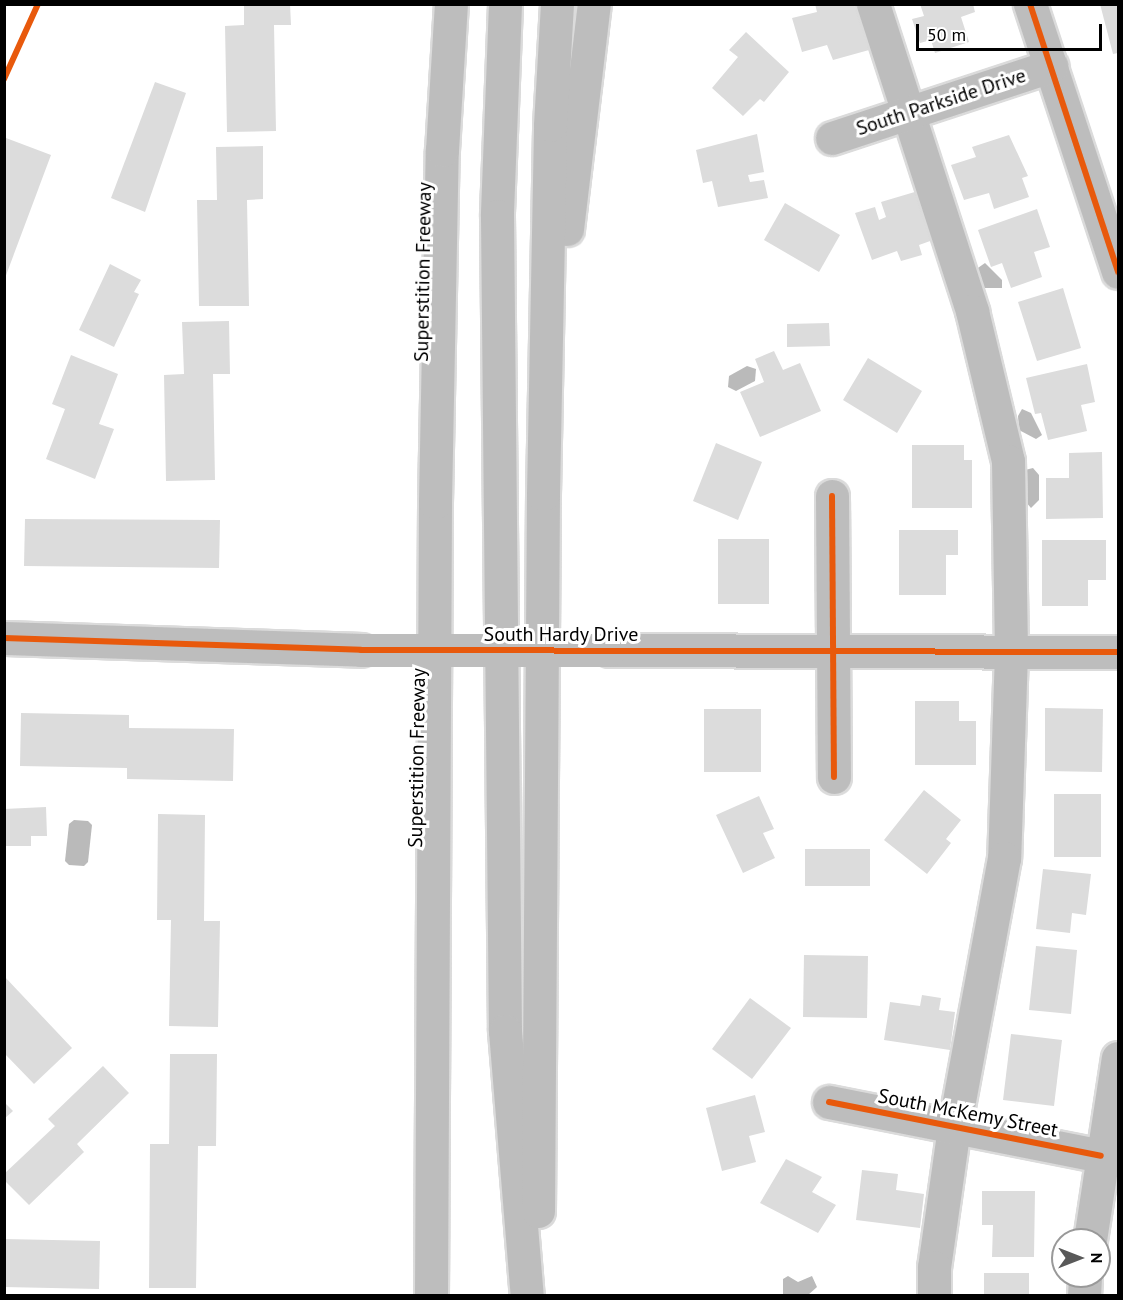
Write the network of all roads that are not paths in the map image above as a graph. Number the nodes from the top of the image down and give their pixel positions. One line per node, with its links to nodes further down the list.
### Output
1 (451, 4): 23 (main road, Superstition Freeway)
2 (505, 4): 24 (main road)
3 (557, 4): 11 (main road)
4 (594, 4): 11 (main road)
5 (873, 4): 8 (main road)
6 (1030, 4): 7 (main road)
7 (1051, 66): 8 (main road, South Parkside Drive); 10 (main road)
8 (910, 112): 9 (main road, South Parkside Drive); 15 (main road)
9 (832, 138)
10 (1119, 272)
11 (543, 494): 25 (main road)
12 (832, 496): 14 (main road)
13 (4, 638): 14 (main road, South Hardy Drive, bridge)
14 (832, 650): 15 (main road, South Hardy Drive); 17 (main road)
15 (1011, 652): 16 (main road, South Hardy Drive); 20 (main road)
16 (1119, 652)
17 (834, 777)
18 (1119, 1058): 21 (main road)
19 (829, 1102): 20 (main road, South McKemy Street)
20 (954, 1127): 21 (main road, South McKemy Street); 26 (main road)
21 (1101, 1156): 22 (main road)
22 (1092, 1228)
23 (431, 1296)
24 (527, 1296)
25 (537, 1296)
26 (934, 1296)

